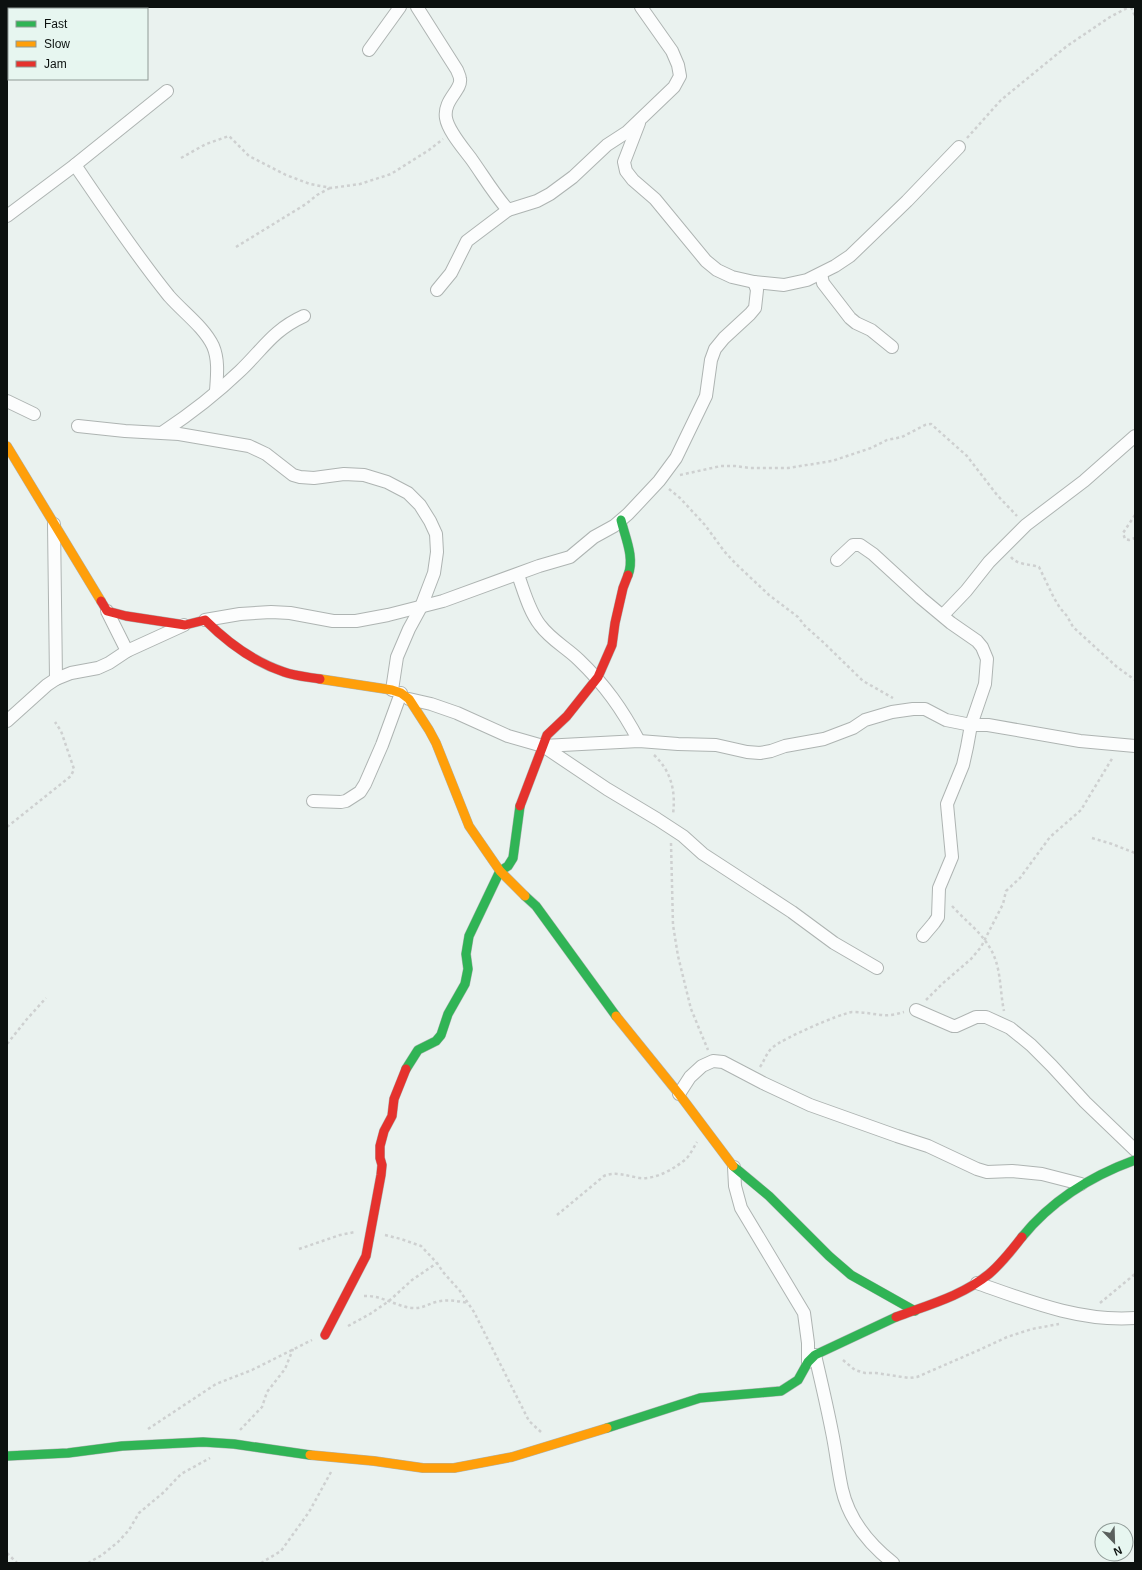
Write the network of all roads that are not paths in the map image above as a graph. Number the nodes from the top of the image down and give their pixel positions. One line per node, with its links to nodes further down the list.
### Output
1 (400, 7): 4 (street)
2 (417, 7): 9 (street)
3 (641, 7): 6 (street)
4 (369, 50)
5 (167, 91): 8 (street)
6 (641, 118): 9 (street); 12 (street)
7 (959, 147): 11 (street)
8 (75, 165): 10 (street); 16 (street)
9 (508, 210): 13 (street)
10 (7, 216)
11 (821, 274): 12 (street); 15 (street)
12 (754, 282): 23 (street)
13 (437, 290)
14 (304, 316): 16 (street)
15 (892, 347)
16 (216, 391): 20 (street)
17 (7, 401): 18 (street)
18 (34, 414)
19 (78, 426): 20 (street)
20 (163, 432): 27 (street)
21 (1135, 436): 29 (street)
22 (7, 446): 24 (street)
23 (621, 520): 26 (street); 33 (street)
24 (54, 523): 28 (street); 34 (street)
25 (837, 560): 29 (street)
26 (518, 575): 27 (street); 33 (street)
27 (421, 606): 30 (street); 35 (street)
28 (107, 611): 31 (street); 32 (street)
29 (943, 615): 37 (street)
30 (205, 620): 31 (street); 35 (street)
31 (185, 625): 32 (street)
32 (127, 651): 34 (street)
33 (598, 677): 38 (street); 39 (street)
34 (56, 679): 36 (street)
35 (401, 694): 39 (street); 41 (street); 42 (street)
36 (7, 721)
37 (971, 725): 38 (street); 40 (street); 43 (street)
38 (639, 741): 39 (street)
39 (543, 746): 42 (street); 44 (street)
40 (1135, 746)
41 (313, 801)
42 (500, 871): 46 (street); 54 (street)
43 (923, 936)
44 (877, 968)
45 (916, 1010): 47 (street)
46 (679, 1094): 49 (street); 50 (street)
47 (1135, 1150)
48 (1135, 1160): 50 (street)
49 (734, 1168): 52 (street); 55 (street)
50 (1081, 1184): 51 (street)
51 (977, 1283): 52 (street); 53 (street)
52 (915, 1311): 55 (street)
53 (1135, 1318)
54 (325, 1335)
55 (811, 1358): 56 (street); 57 (street)
56 (7, 1456)
57 (892, 1563)

